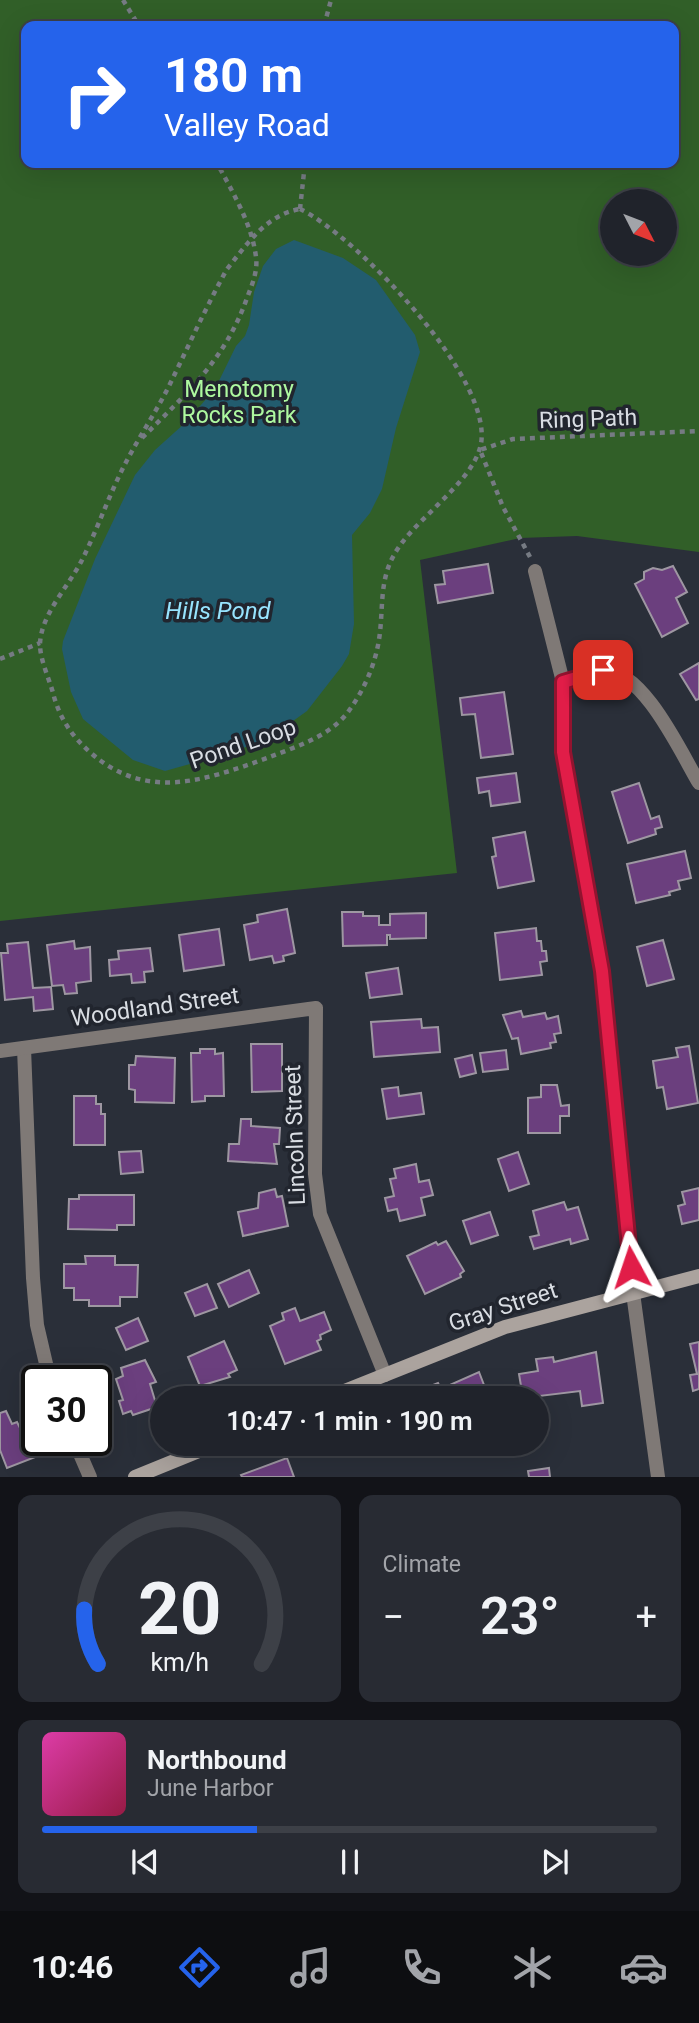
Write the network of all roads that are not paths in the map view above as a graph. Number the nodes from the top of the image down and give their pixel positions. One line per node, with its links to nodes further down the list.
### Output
1 (535, 571): 2 (street)
2 (563, 682): 3 (street); 8 (street)
3 (699, 783)
4 (316, 1008): 5 (street, Woodland Street); 10 (street, Lincoln Street)
5 (24, 1048): 6 (street, Woodland Street); 9 (street)
6 (0, 1051)
7 (699, 1276): 8 (street, Gray Street)
8 (633, 1293): 10 (street, Gray Street); 16 (street)
9 (46, 1365)
10 (385, 1374): 11 (street, Gray Street)
11 (356, 1386)
12 (81, 1456): 14 (street)
13 (187, 1456): 15 (street)
14 (90, 1477)
15 (135, 1477)
16 (658, 1477)

